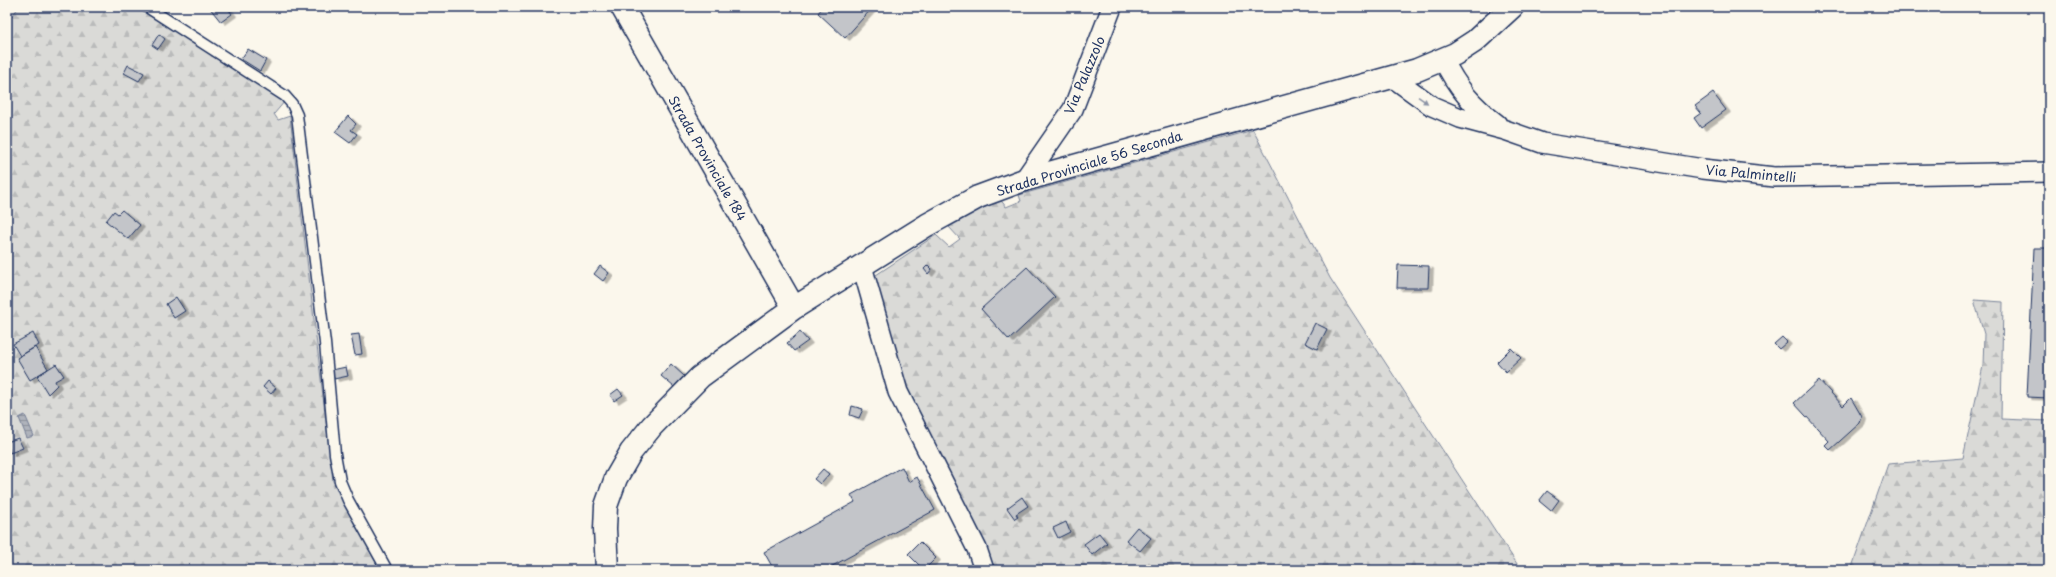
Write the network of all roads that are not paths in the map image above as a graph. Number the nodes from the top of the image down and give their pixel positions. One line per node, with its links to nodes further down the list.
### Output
1 (147, 7): 12 (lane)
2 (622, 7): 11 (street, Strada Provinciale 184)
3 (1112, 7): 9 (street, Via Palazzolo)
4 (1512, 7): 5 (street, Strada Provinciale 56 Seconda)
5 (1443, 59): 6 (street, Strada Provinciale 56 Seconda); 7 (street)
6 (1392, 77): 7 (street, one-way to 7); 9 (street, Strada Provinciale 56 Seconda)
7 (1505, 130): 8 (street, Via Palmintelli)
8 (2049, 172)
9 (1024, 180): 10 (street, Strada Provinciale 56 Seconda)
10 (862, 266): 11 (street, Strada Provinciale 56 Seconda); 14 (street)
11 (794, 308): 13 (street, Strada Provinciale 56 Seconda)
12 (387, 570)
13 (607, 570)
14 (984, 570)

